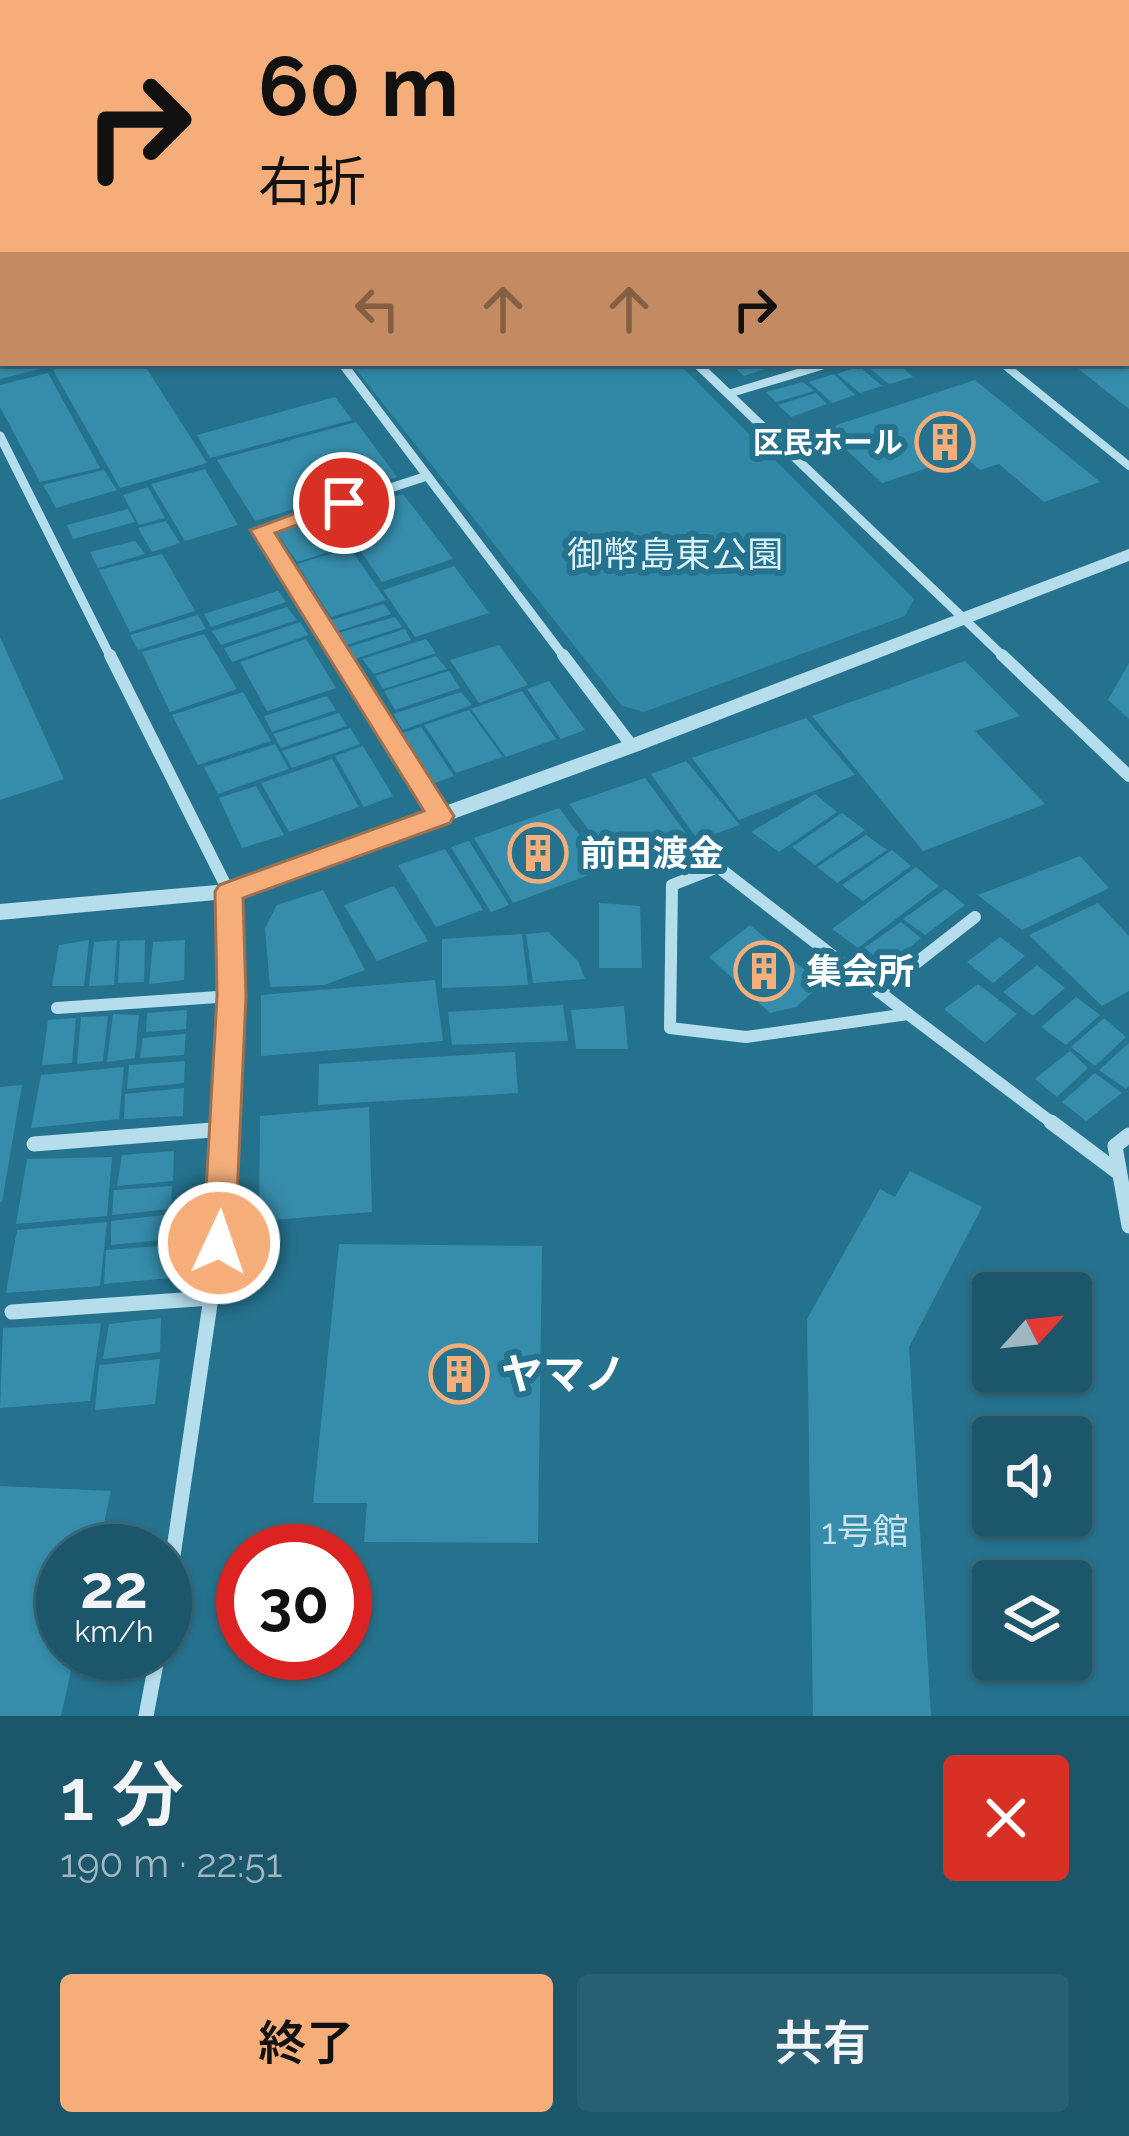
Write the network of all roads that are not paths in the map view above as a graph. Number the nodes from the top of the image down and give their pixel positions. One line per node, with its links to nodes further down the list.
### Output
1 (344, 366): 8 (street)
2 (698, 366): 5 (street)
3 (821, 366): 5 (lane)
4 (1007, 366): 7 (lane)
5 (728, 394): 10 (street)
6 (0, 436): 14 (street)
7 (1129, 466)
8 (427, 476): 11 (street); 13 (street)
9 (1129, 555): 10 (street)
10 (965, 619): 11 (street); 12 (street)
11 (632, 746): 13 (street)
12 (1129, 776)
13 (440, 816): 14 (street)
14 (229, 892): 15 (street); 18 (street)
15 (0, 911)
16 (975, 917): 17 (street)
17 (880, 992): 20 (street); 20 (street)
18 (232, 996): 19 (street); 21 (street)
19 (57, 1008)
20 (908, 1014): 24 (street)
21 (225, 1129): 23 (street); 26 (street)
22 (1129, 1135): 24 (street)
23 (34, 1144)
24 (1119, 1172): 25 (street)
25 (1129, 1226)
26 (211, 1298): 27 (street); 28 (street)
27 (12, 1312)
28 (178, 1524)
29 (153, 1680): 30 (street)
30 (146, 1716)

